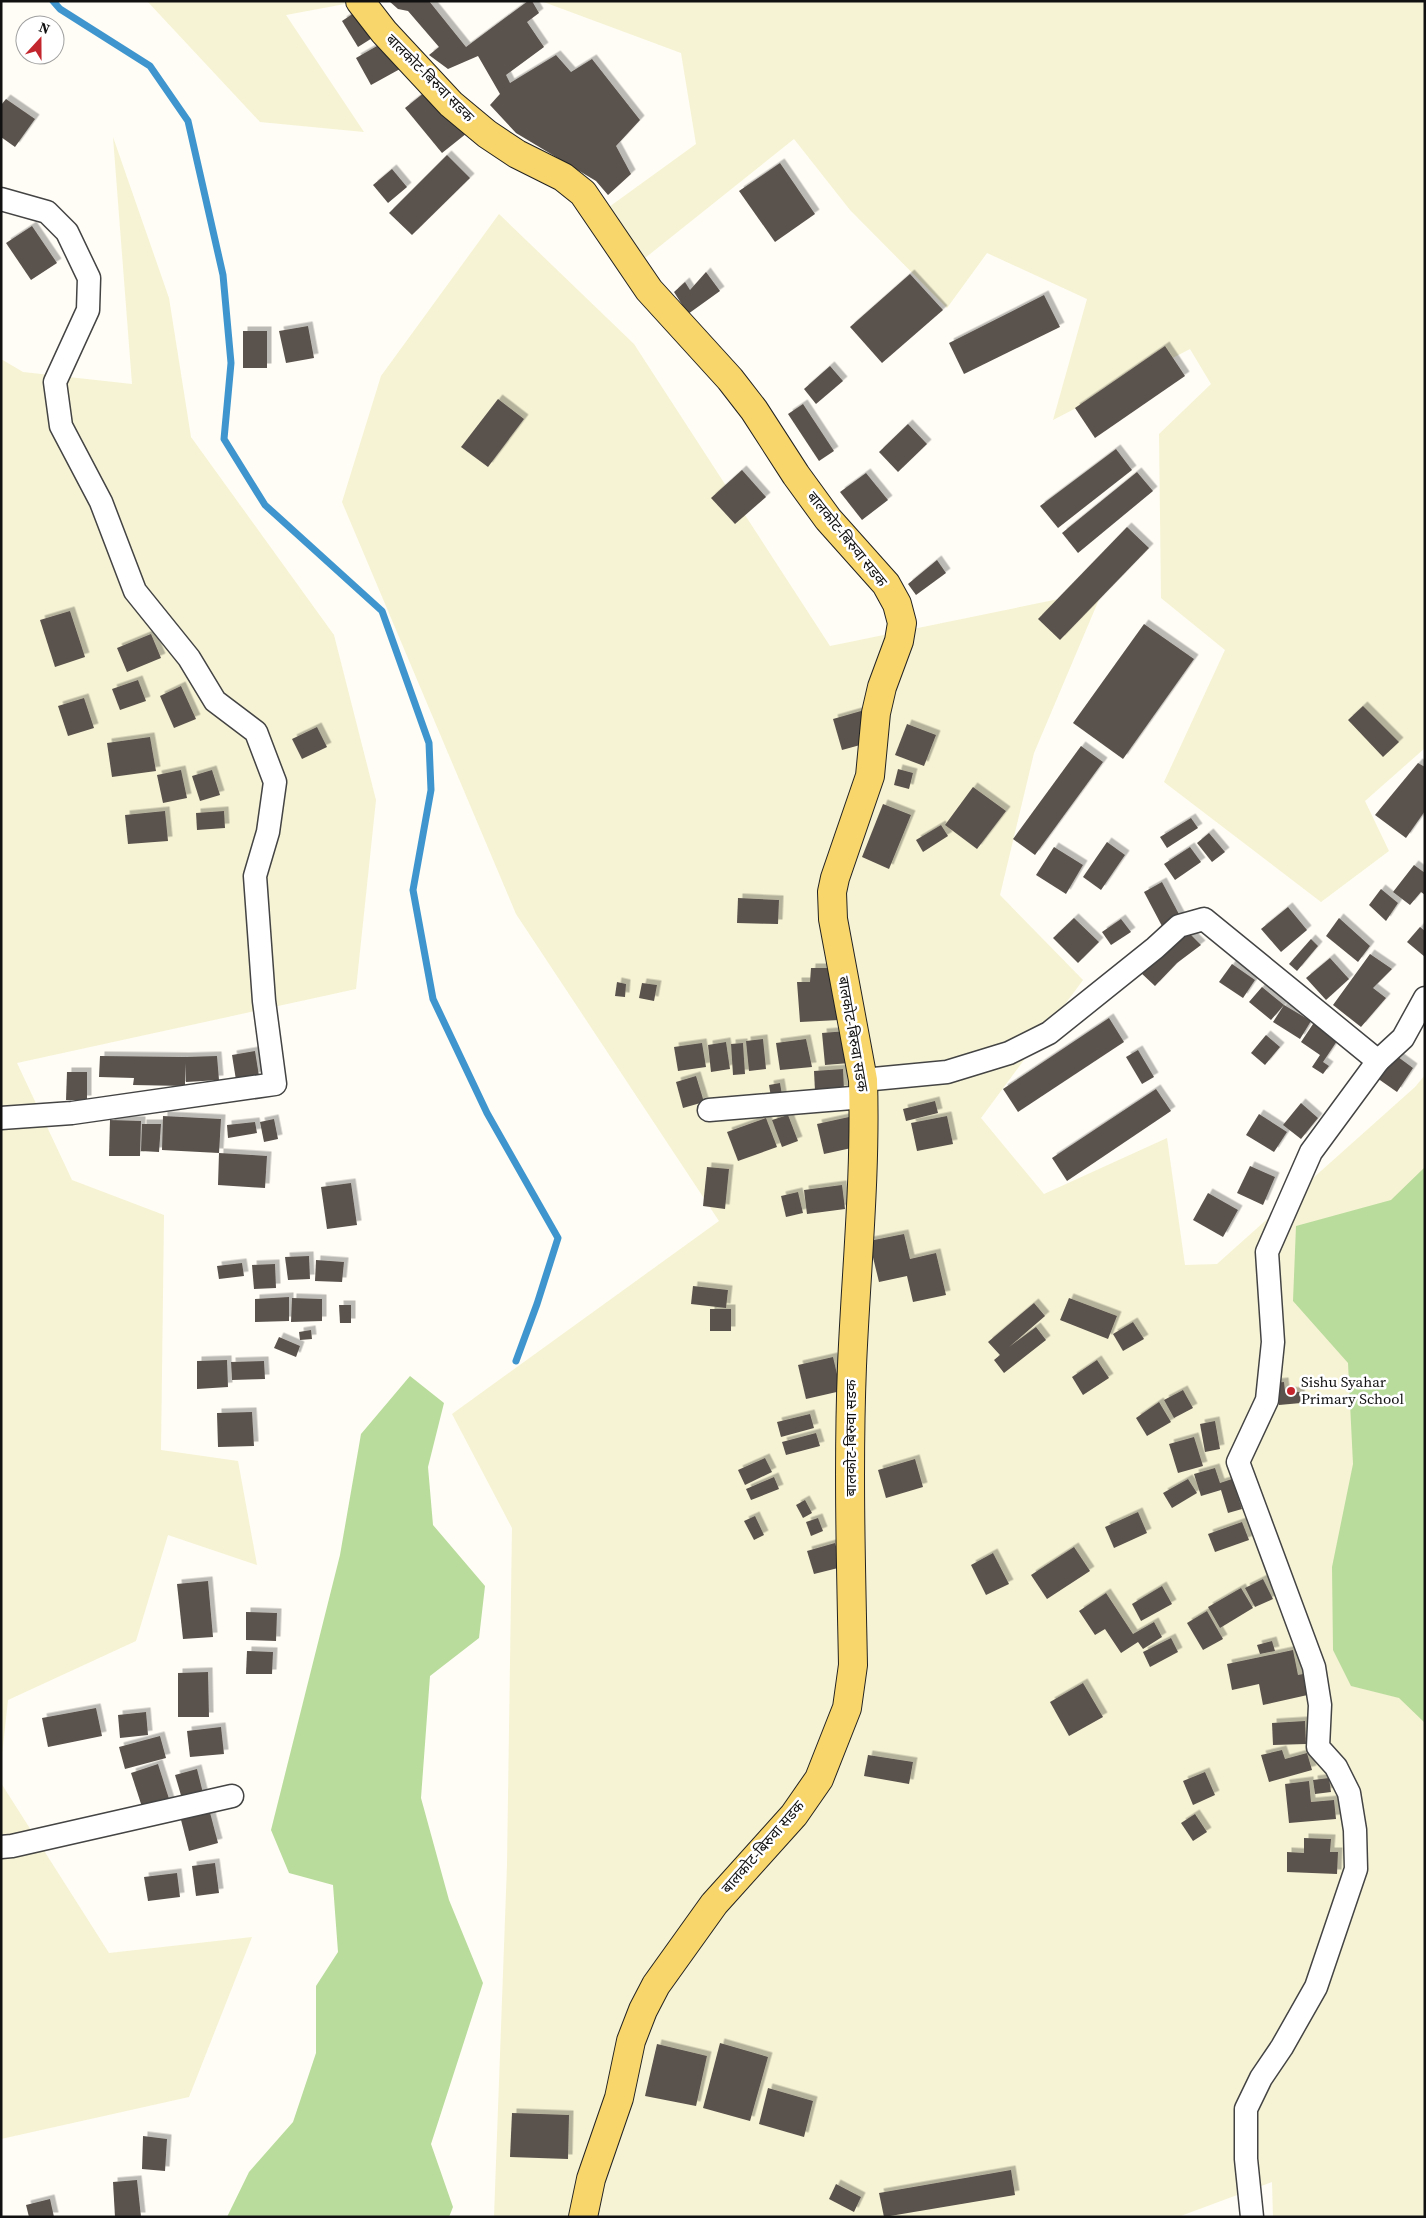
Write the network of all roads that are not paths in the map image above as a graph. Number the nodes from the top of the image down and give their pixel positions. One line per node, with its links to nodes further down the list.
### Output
1 (360, 1): 5 (main road, बालकोट-बिरुवा सडक)
2 (1, 199): 7 (street)
3 (1425, 998): 4 (street)
4 (1378, 1061): 5 (street); 11 (street)
5 (864, 1089): 6 (street); 10 (main road, बालकोट-बिरुवा सडक)
6 (709, 1110)
7 (1, 1118)
8 (232, 1796): 9 (street)
9 (1, 1847)
10 (582, 2217)
11 (1252, 2217)

